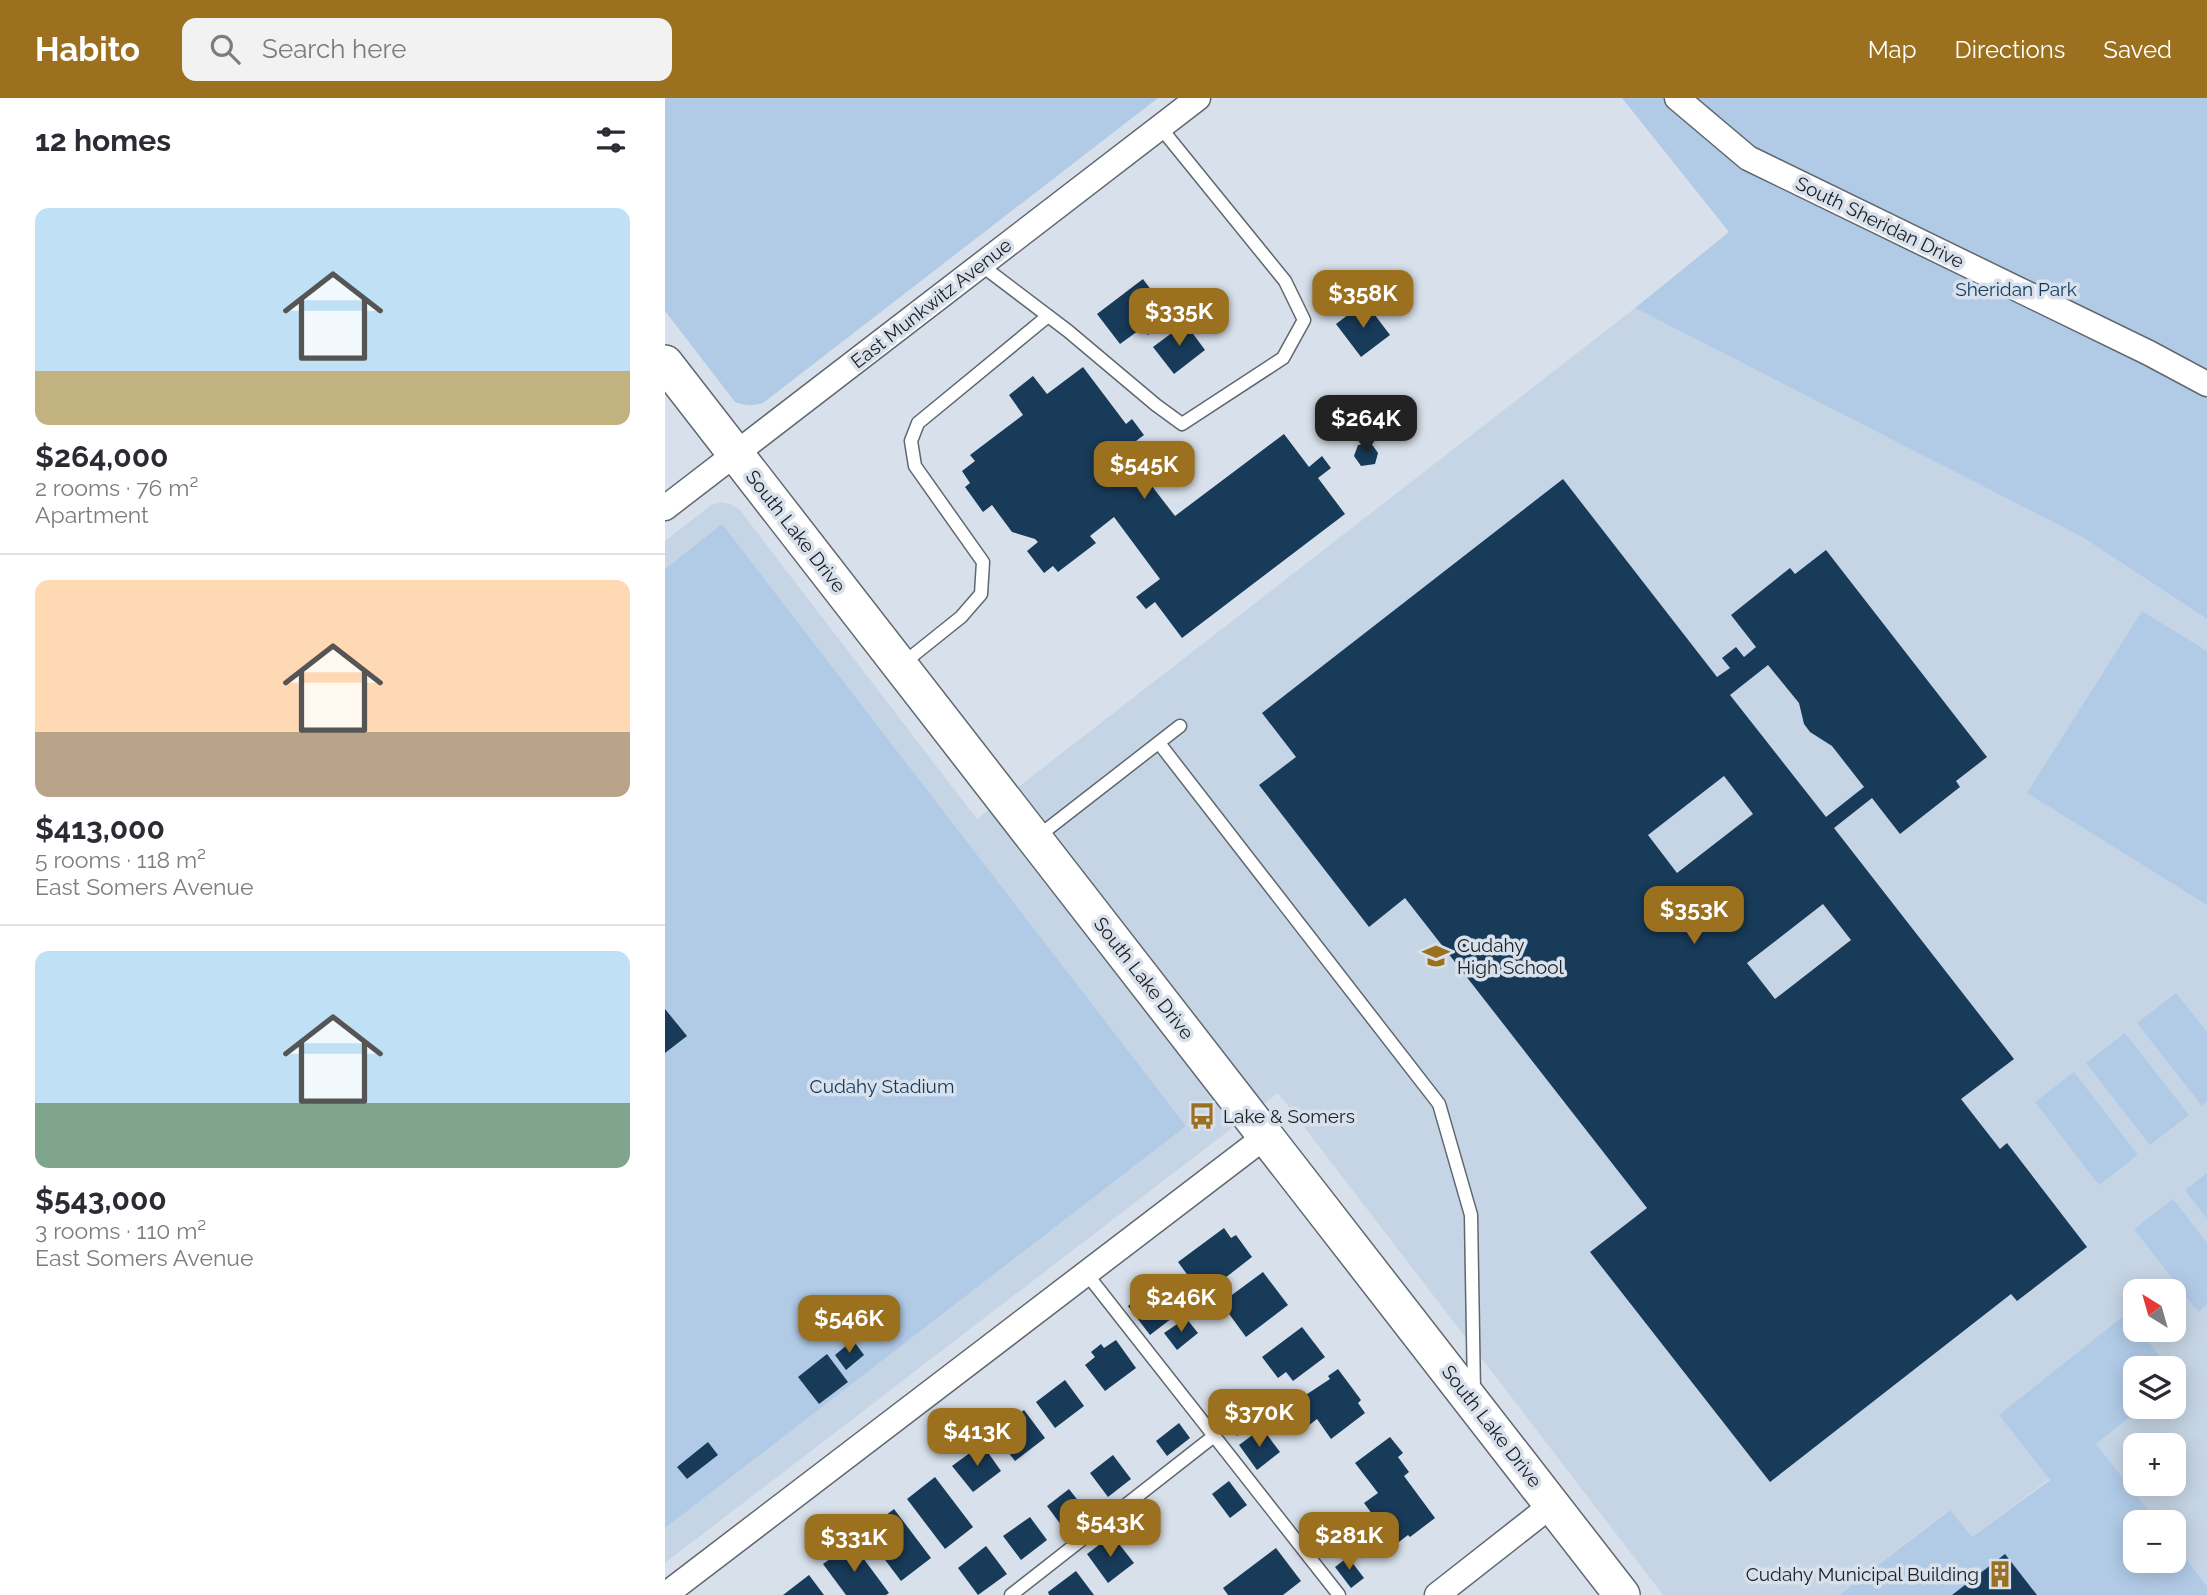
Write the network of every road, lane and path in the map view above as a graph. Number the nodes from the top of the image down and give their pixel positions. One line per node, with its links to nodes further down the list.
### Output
1 (1198, 98): 3 (street, East Munkwitz Avenue)
2 (1677, 98): 7 (street, South Sheridan Drive)
3 (1160, 127): 4 (street, East Munkwitz Avenue); 5 (lane)
4 (981, 265): 5 (lane); 8 (street, East Munkwitz Avenue)
5 (1048, 316): 10 (lane)
6 (665, 363): 8 (main road, South Lake Drive)
7 (2207, 384)
8 (735, 454): 9 (street, East Munkwitz Avenue); 10 (main road, South Lake Drive)
9 (665, 508)
10 (901, 665): 13 (main road, South Lake Drive)
11 (1180, 726): 12 (lane)
12 (1159, 743): 13 (lane); 16 (lane)
13 (1035, 838): 14 (main road, South Lake Drive)
14 (1266, 1136): 15 (street); 16 (main road, South Lake Drive)
15 (1086, 1273): 17 (lane); 19 (street)
16 (1475, 1404): 18 (main road, South Lake Drive)
17 (1214, 1436): 20 (lane); 21 (lane)
18 (1553, 1504): 22 (street); 23 (main road, South Lake Drive)
19 (665, 1595)
20 (1011, 1595)
21 (1339, 1595)
22 (1437, 1595)
23 (1622, 1595)

